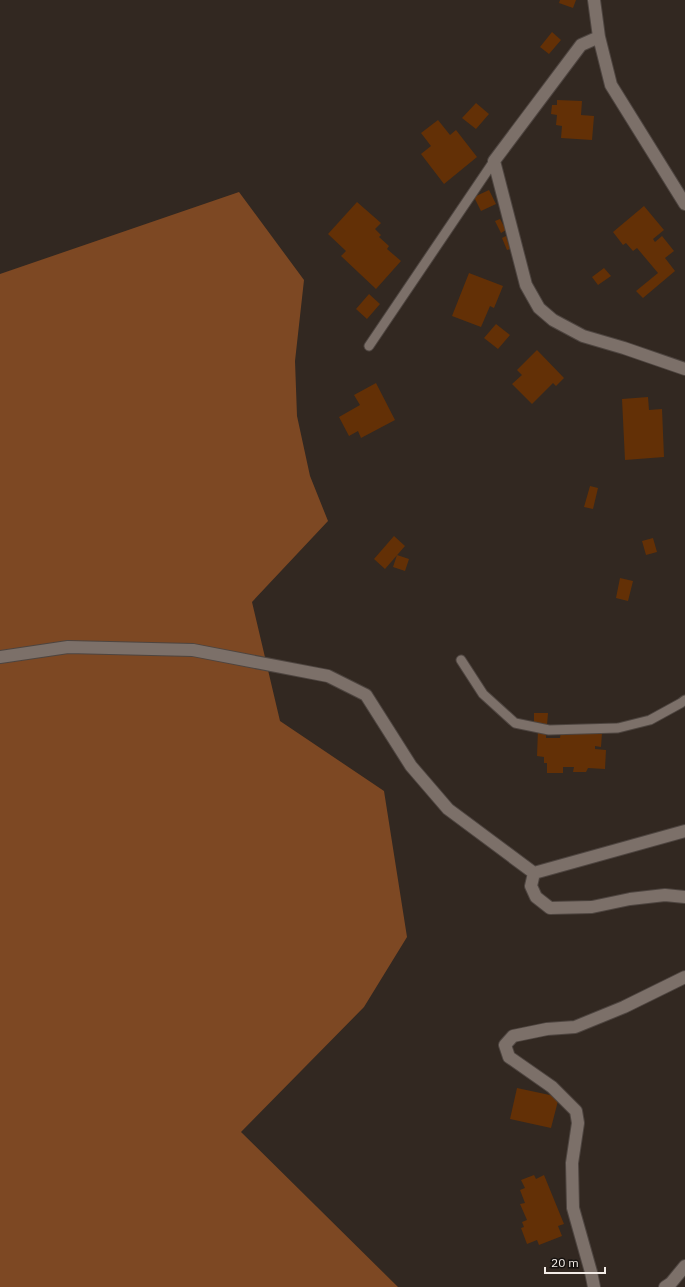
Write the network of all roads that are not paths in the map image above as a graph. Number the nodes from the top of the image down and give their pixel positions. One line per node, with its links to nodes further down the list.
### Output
1 (594, 0): 2 (street)
2 (598, 37): 3 (street); 4 (street)
3 (494, 160): 5 (lane); 6 (street)
4 (685, 204)
5 (369, 346)
6 (685, 368)
7 (0, 657): 11 (street)
8 (461, 660): 9 (lane)
9 (685, 700)
10 (685, 831): 11 (street)
11 (534, 873): 12 (street)
12 (685, 897)
13 (685, 977): 15 (street)
14 (685, 1266): 16 (street)
15 (594, 1287)
16 (665, 1287)

